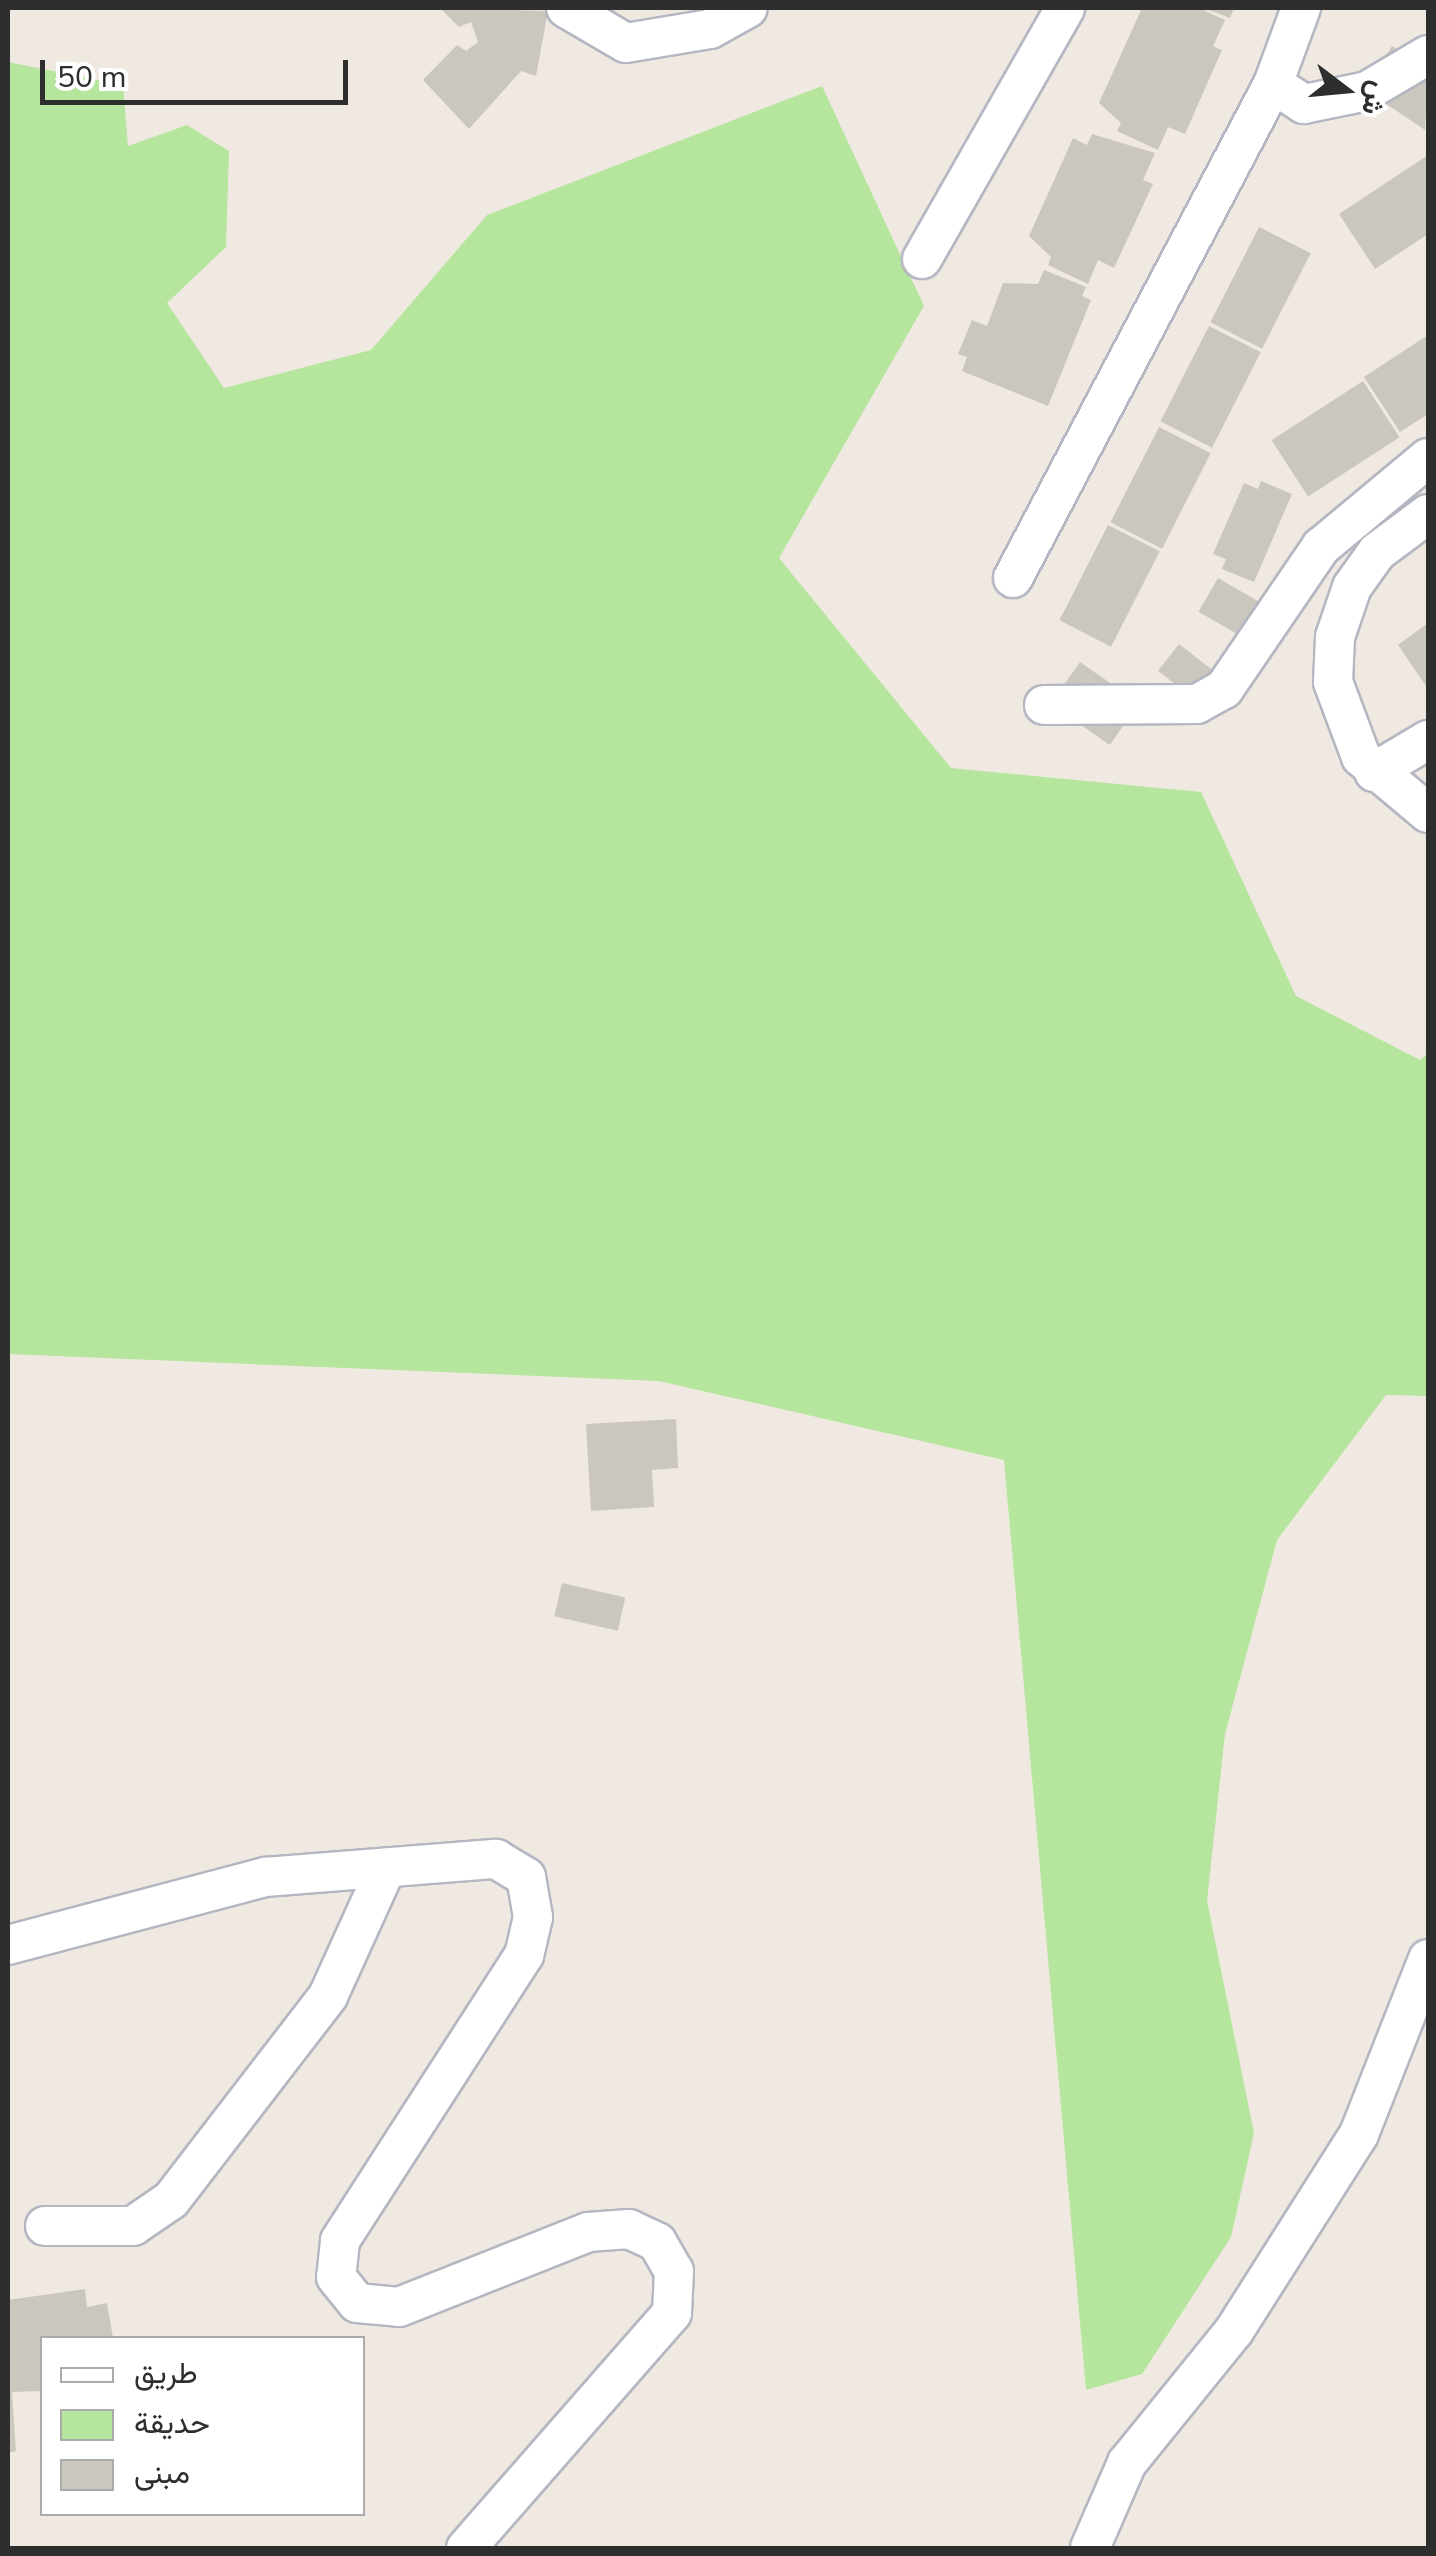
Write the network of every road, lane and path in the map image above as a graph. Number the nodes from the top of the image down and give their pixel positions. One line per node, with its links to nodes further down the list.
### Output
1 (566, 8): 2 (street)
2 (748, 8)
3 (1065, 8): 7 (street)
4 (1302, 8): 6 (street)
5 (1428, 55): 6 (street)
6 (1273, 84): 10 (street)
7 (922, 258)
8 (1428, 458): 11 (street)
9 (1428, 514): 13 (street)
10 (1013, 578)
11 (1044, 706)
12 (1428, 740): 13 (street)
13 (1374, 772): 14 (street)
14 (1428, 813)
15 (386, 1868): 16 (street); 18 (street); 19 (street)
16 (8, 1945)
17 (1428, 1960): 20 (street)
18 (45, 2226)
19 (466, 2548)
20 (1090, 2548)

